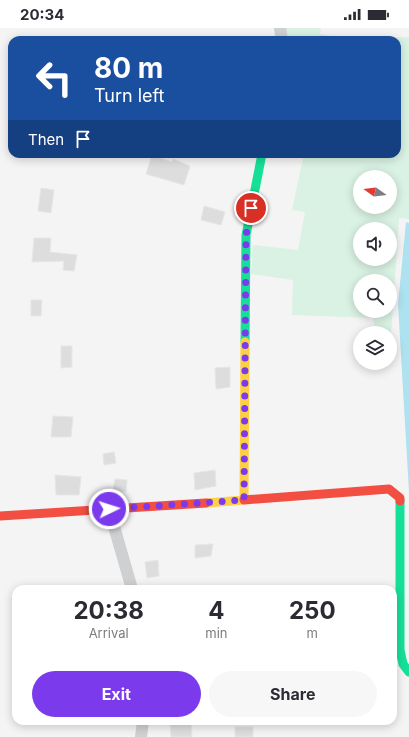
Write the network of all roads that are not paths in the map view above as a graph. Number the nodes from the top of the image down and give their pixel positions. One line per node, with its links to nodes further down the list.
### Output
1 (261, 158): 2 (street)
2 (244, 500): 3 (street); 6 (street)
3 (109, 509): 4 (street); 5 (street)
4 (0, 516)
5 (131, 585)
6 (409, 672)
7 (142, 725): 8 (street)
8 (141, 737)

